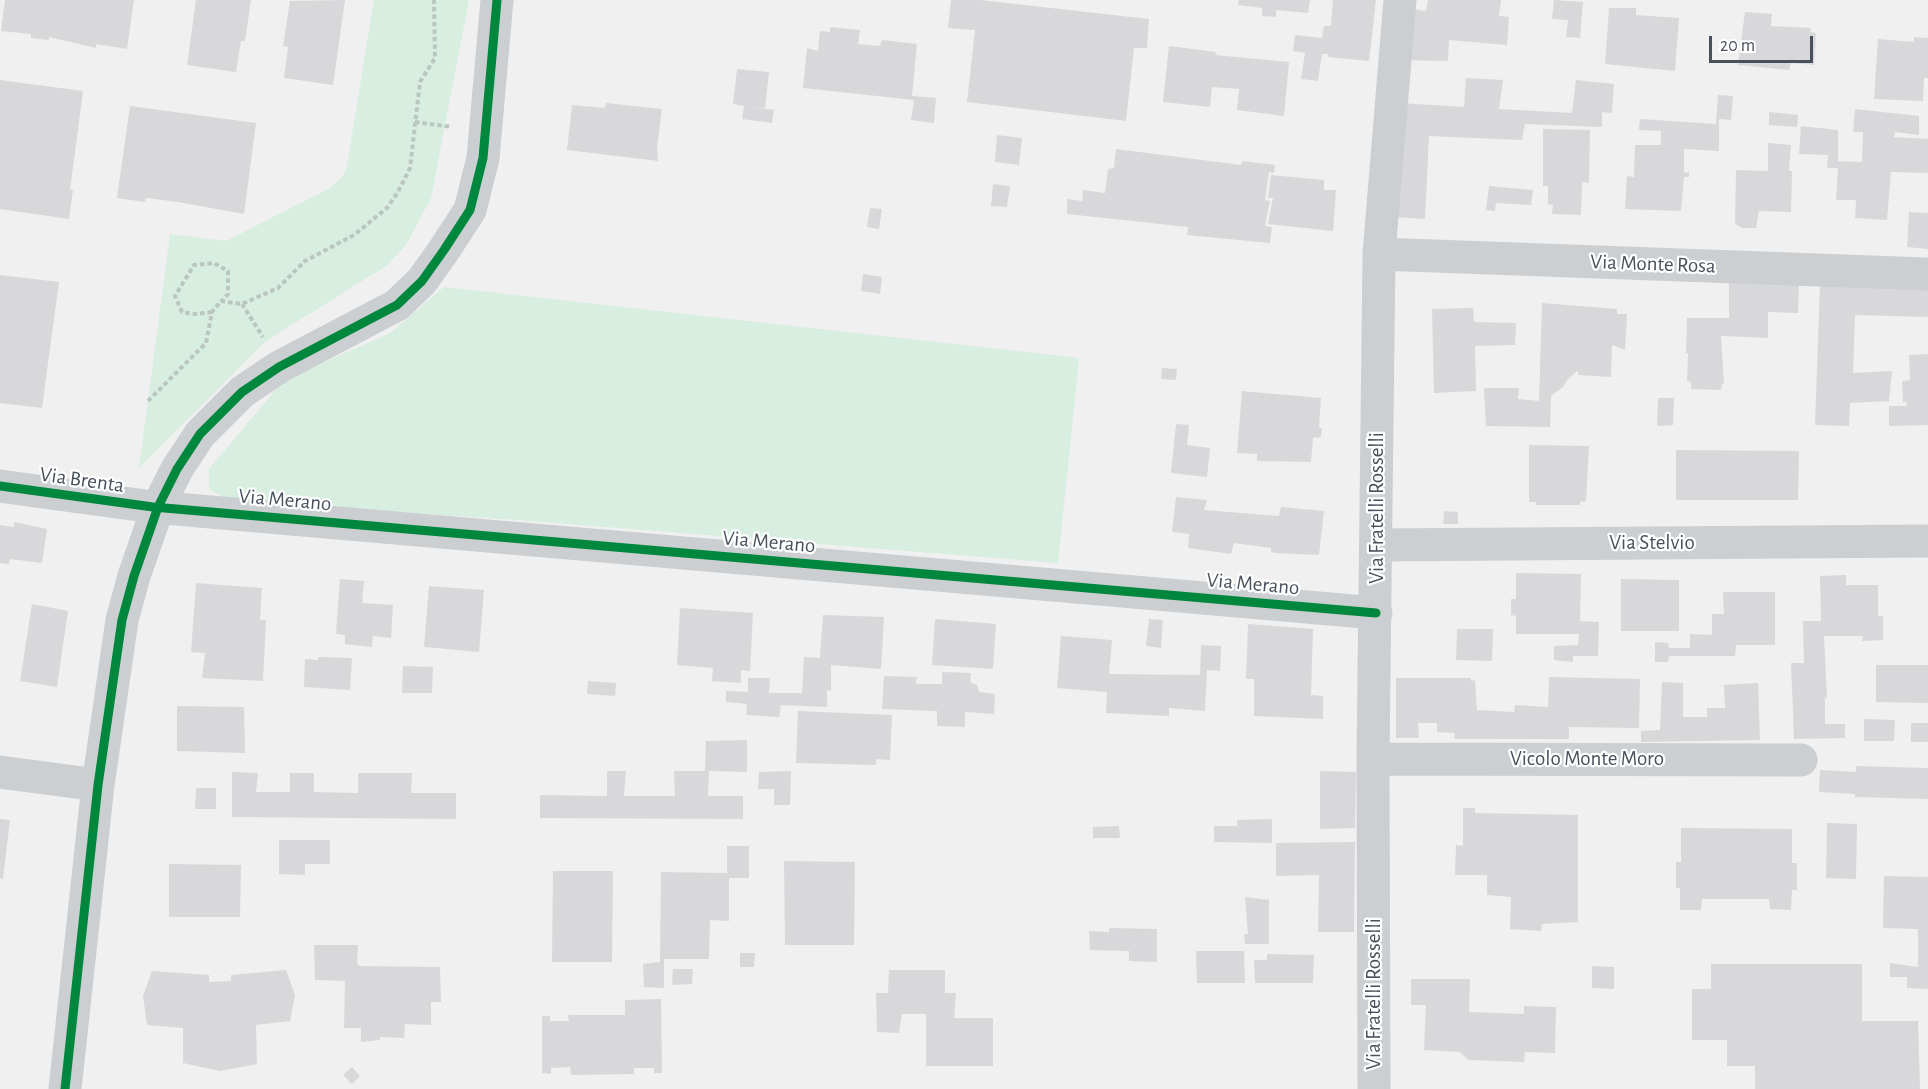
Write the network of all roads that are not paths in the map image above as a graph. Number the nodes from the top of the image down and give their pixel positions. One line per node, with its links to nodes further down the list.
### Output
1 (497, 0): 6 (street)
2 (1400, 0): 3 (street, Via Fratelli Rosselli)
3 (1379, 254): 4 (street, Via Monte Rosa); 8 (street, Via Fratelli Rosselli)
4 (1928, 274)
5 (0, 486): 6 (street, Via Brenta)
6 (158, 507): 9 (street, Via Merano); 13 (street)
7 (1928, 540): 8 (street, Via Stelvio)
8 (1376, 544): 9 (street, Via Fratelli Rosselli)
9 (1376, 613): 10 (street, Via Fratelli Rosselli)
10 (1373, 759): 11 (street, Vicolo Monte Moro); 15 (street, Via Fratelli Rosselli)
11 (1801, 760)
12 (0, 772): 13 (street)
13 (98, 786): 14 (street)
14 (65, 1089)
15 (1374, 1089)

